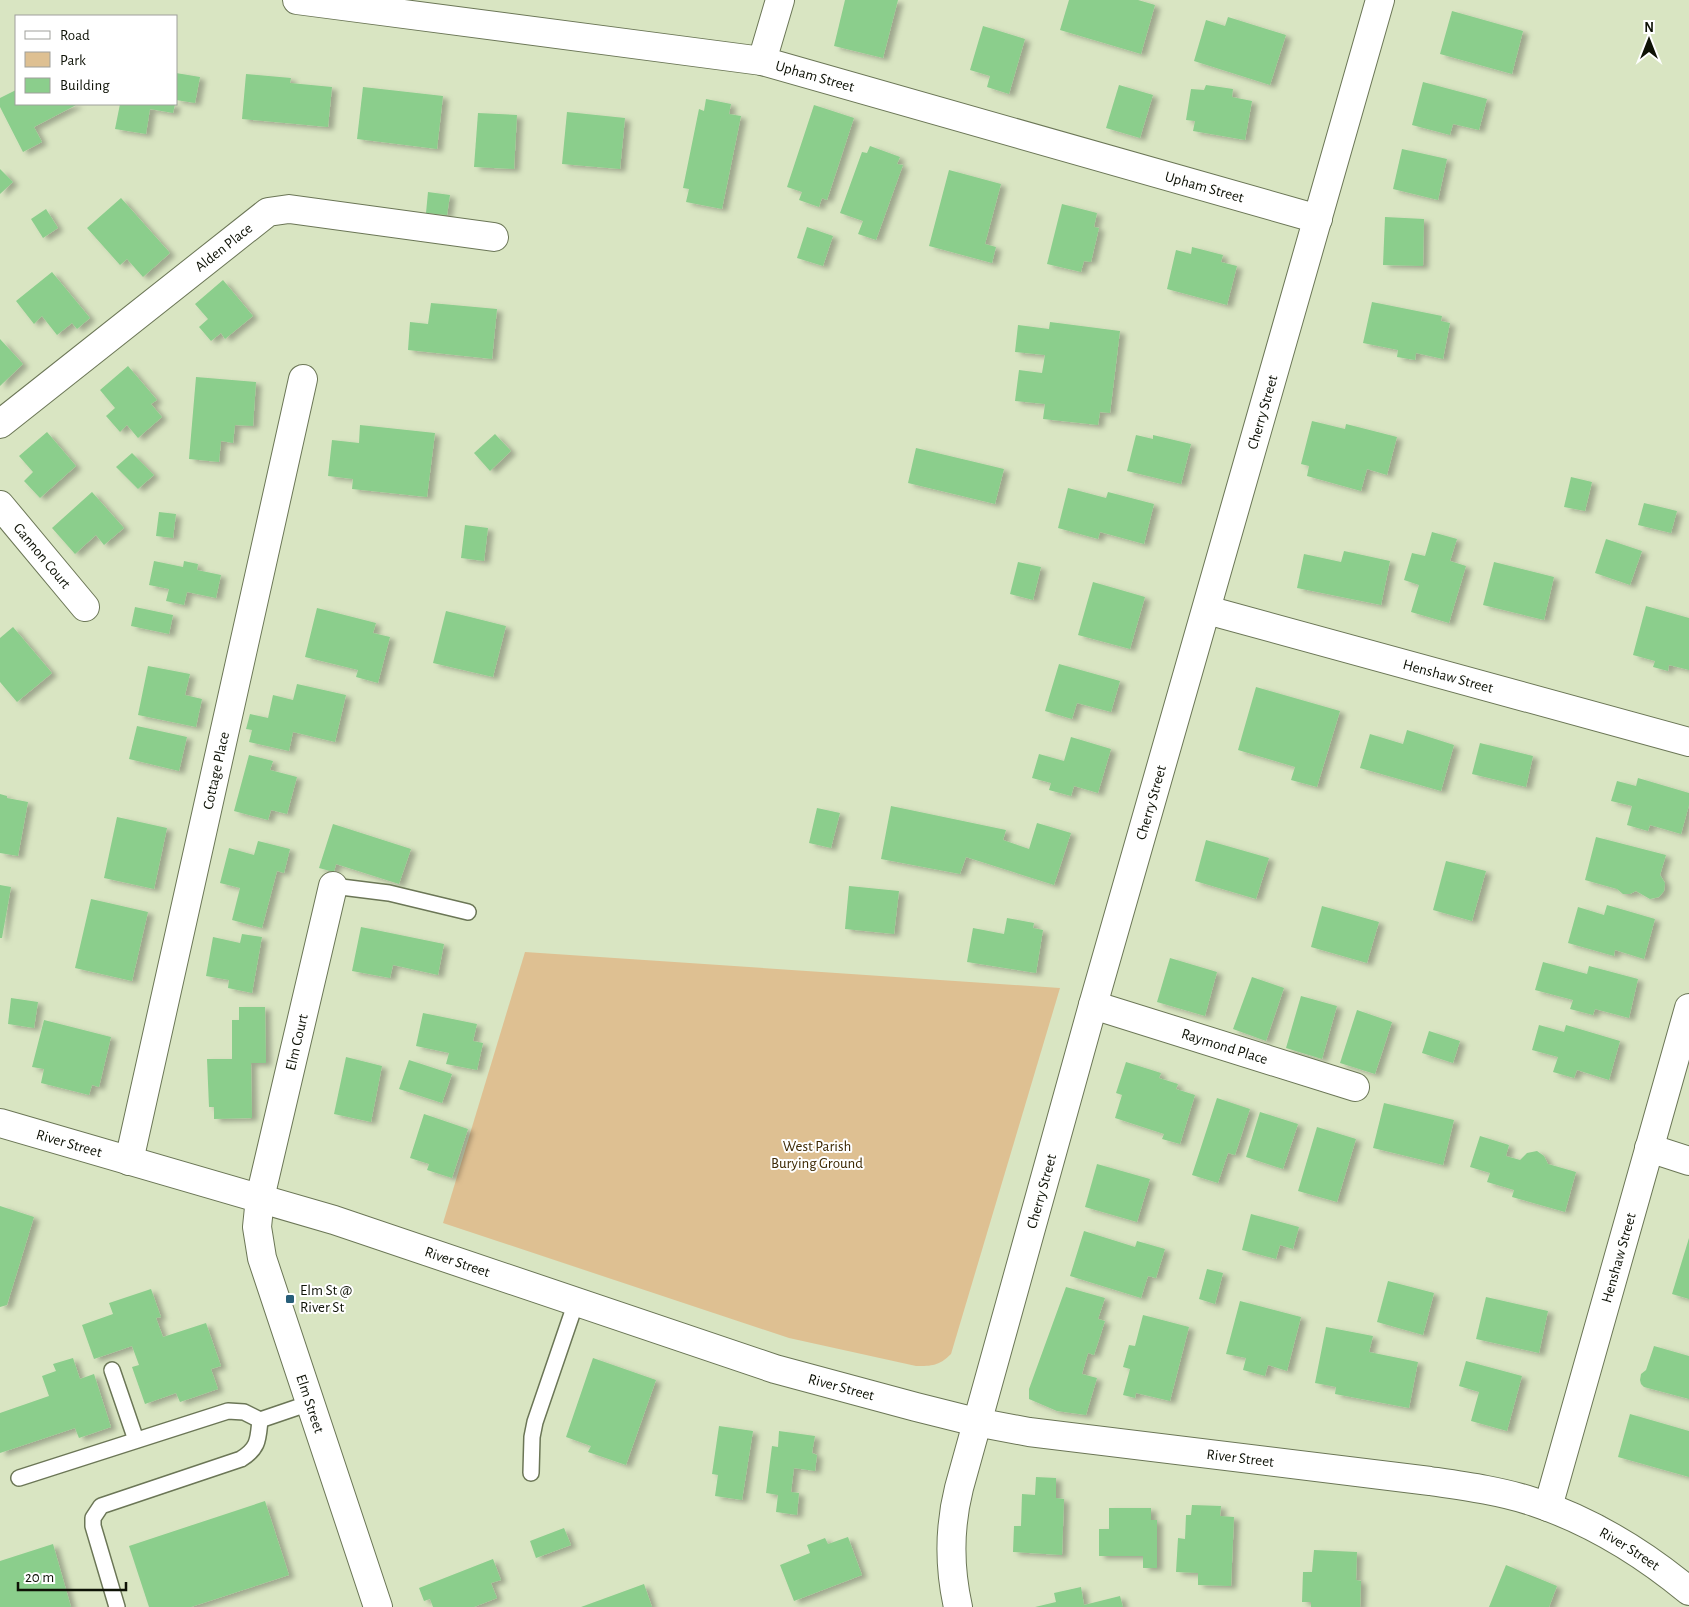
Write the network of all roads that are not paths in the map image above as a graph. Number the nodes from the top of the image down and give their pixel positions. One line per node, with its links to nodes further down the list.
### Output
1 (297, 0): 4 (street, Upham Street)
2 (780, 0): 4 (street)
3 (1380, 0): 5 (street, Cherry Street)
4 (762, 61): 5 (street, Upham Street)
5 (1318, 219): 11 (street, Cherry Street)
6 (494, 237): 8 (street, Alden Place)
7 (303, 380): 21 (street, Cottage Place)
8 (0, 424)
9 (0, 504): 10 (street, Gannon Court)
10 (85, 607)
11 (1207, 610): 12 (street, Henshaw Street); 15 (street, Cherry Street)
12 (1689, 742)
13 (333, 886): 14 (lane); 22 (street, Elm Court)
14 (468, 912)
15 (1093, 1005): 17 (street, Raymond Place); 27 (street, Cherry Street)
16 (1689, 1008): 19 (street, Henshaw Street)
17 (1355, 1087)
18 (0, 1123): 21 (street, River Street)
19 (1649, 1148): 20 (street); 31 (street, Henshaw Street)
20 (1689, 1161)
21 (129, 1162): 22 (street, River Street)
22 (260, 1198): 23 (street, River Street); 25 (street, Elm Street)
23 (576, 1302): 27 (street, River Street); 29 (lane)
24 (112, 1370): 28 (lane)
25 (310, 1403): 26 (lane); 34 (street, Elm Street)
26 (260, 1420): 28 (lane); 33 (lane)
27 (976, 1422): 31 (street, River Street); 35 (street, Cherry Street)
28 (136, 1440): 30 (lane)
29 (531, 1473)
30 (19, 1478)
31 (1548, 1507): 32 (street, River Street)
32 (1689, 1591)
33 (117, 1607)
34 (378, 1607)
35 (958, 1607)

